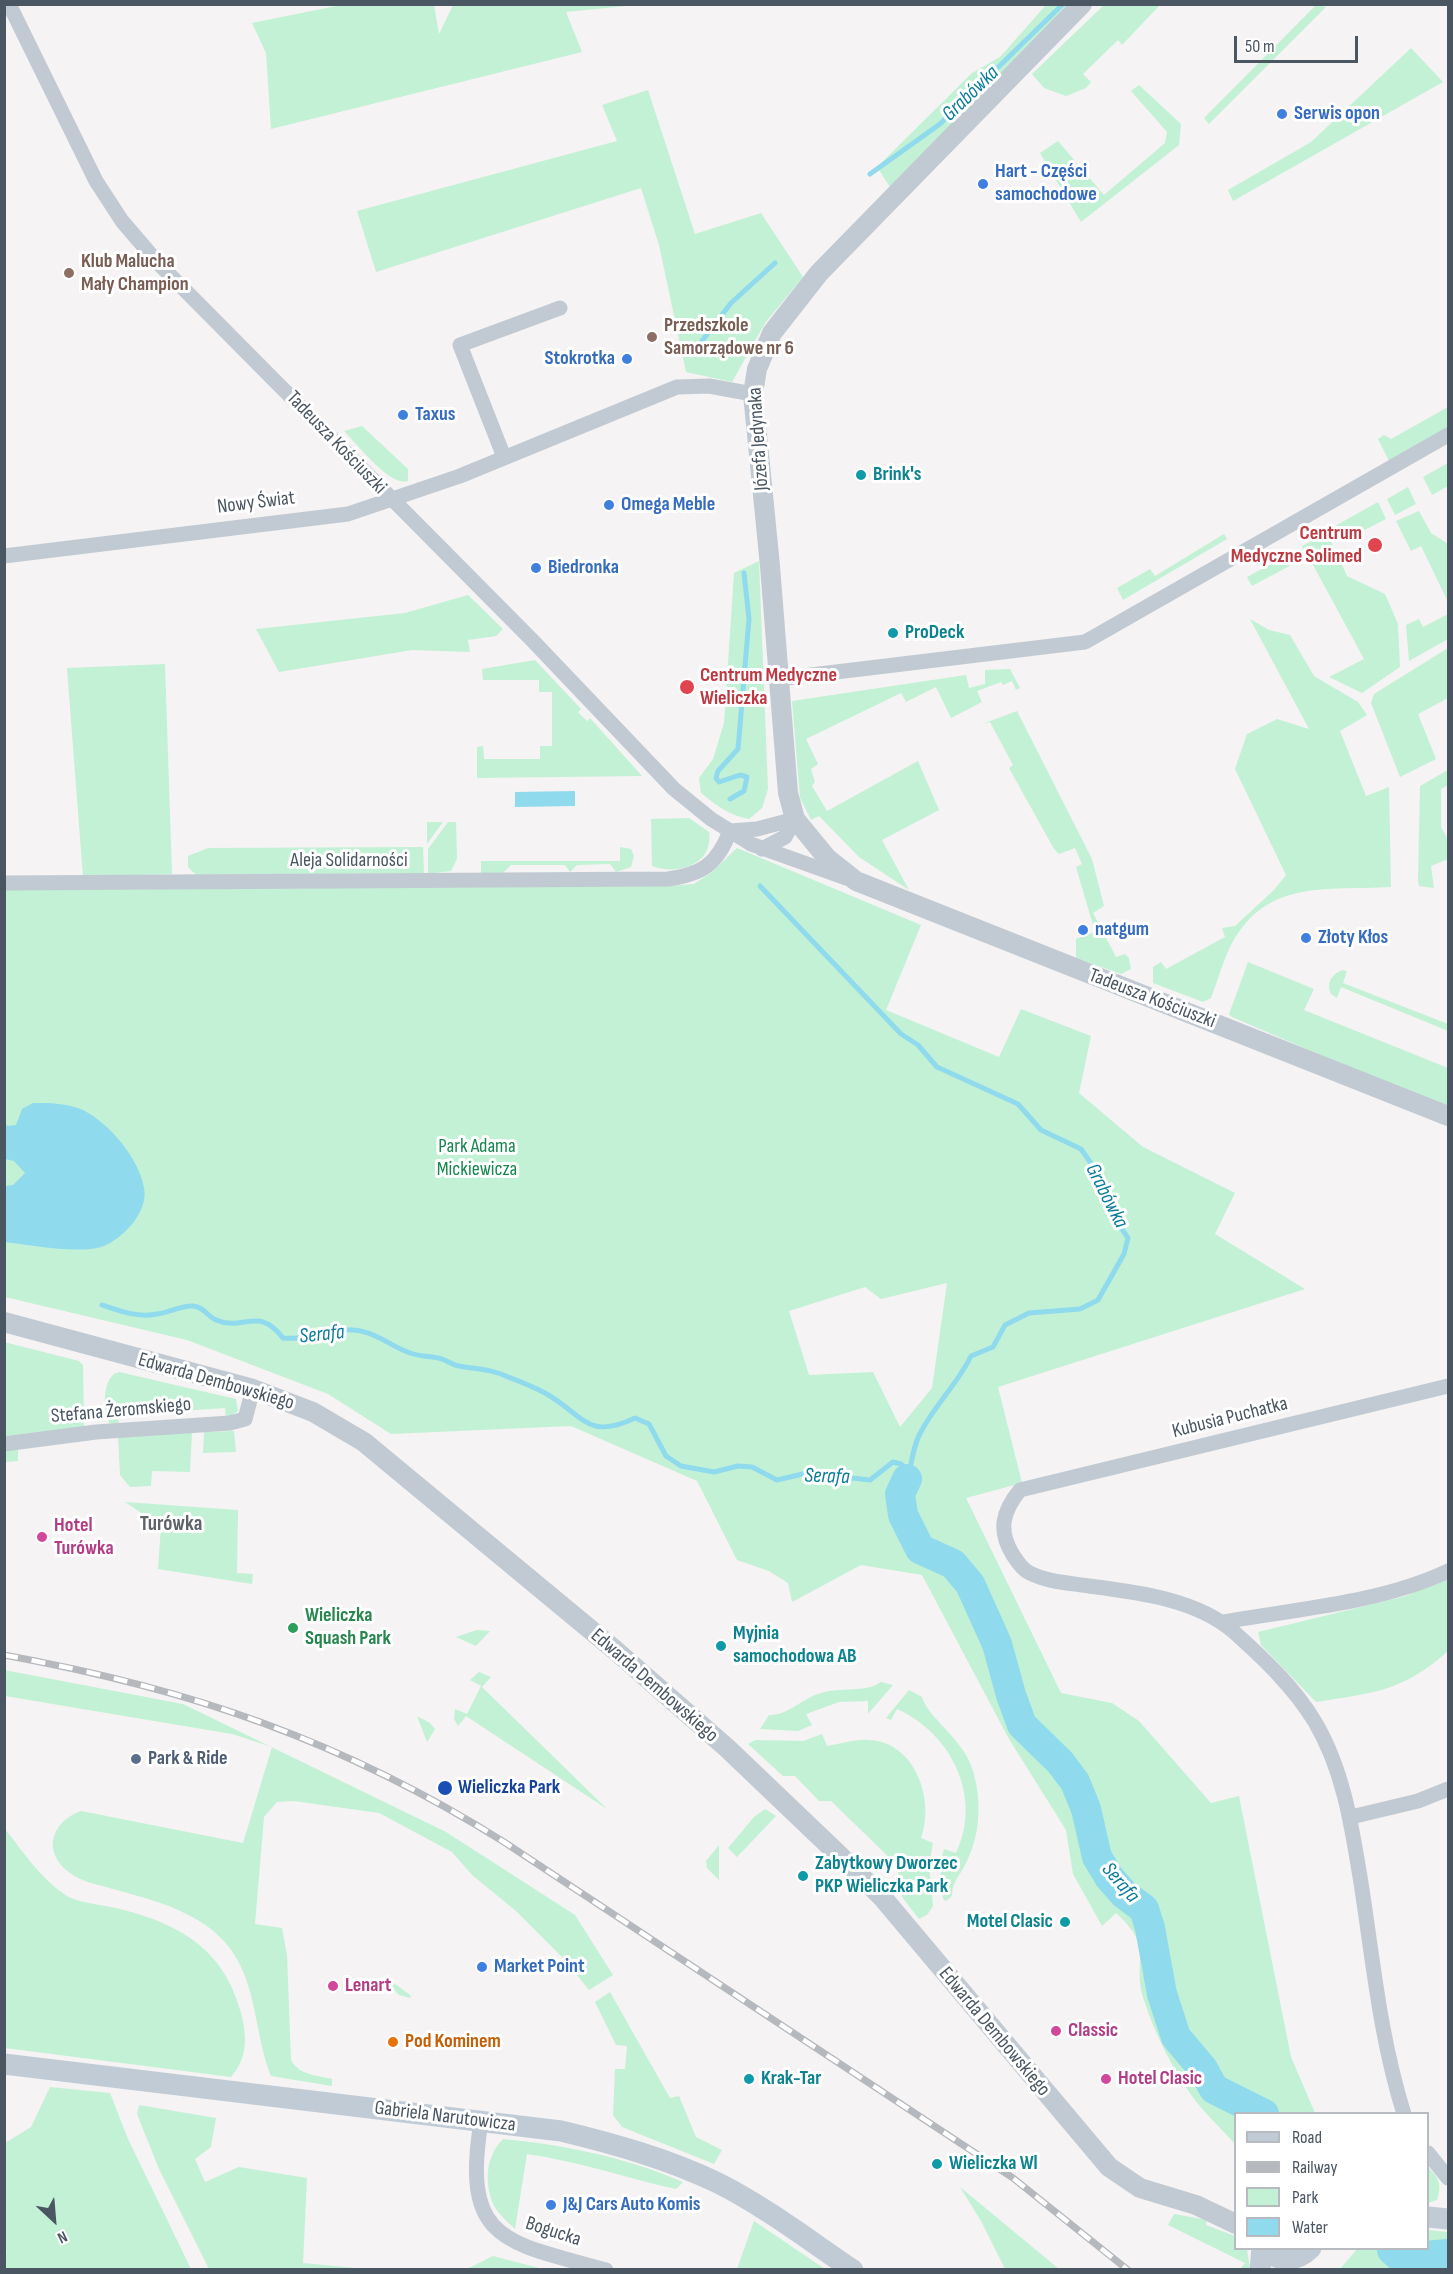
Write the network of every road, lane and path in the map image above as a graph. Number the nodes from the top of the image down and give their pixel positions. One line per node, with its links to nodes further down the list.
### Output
1 (9, 4): 7 (street, Tadeusza Kościuszki)
2 (1082, 4): 4 (street, Józefa Jedynaka)
3 (560, 308): 6 (street)
4 (753, 394): 6 (street, Nowy Świat); 9 (street, Józefa Jedynaka)
5 (1449, 435): 9 (street)
6 (504, 457): 7 (street, Nowy Świat)
7 (392, 500): 8 (street, Nowy Świat); 11 (street, Tadeusza Kościuszki)
8 (4, 556)
9 (778, 679): 10 (street, Józefa Jedynaka)
10 (795, 819): 11 (street); 12 (street); 13 (street, Tadeusza Kościuszki)
11 (730, 831): 12 (street, Tadeusza Kościuszki); 14 (street, Aleja Solidarności)
12 (762, 849): 13 (street, Tadeusza Kościuszki)
13 (856, 881): 15 (street, Tadeusza Kościuszki)
14 (4, 883)
15 (1449, 1116)
16 (4, 1322): 18 (street, Edwarda Dembowskiego)
17 (1449, 1386): 21 (street, Kubusia Puchatka)
18 (253, 1389): 19 (street, Stefana Żeromskiego); 29 (street, Edwarda Dembowskiego)
19 (4, 1444)
20 (1449, 1571): 21 (street)
21 (1222, 1622): 23 (street)
22 (1449, 1789): 23 (street)
23 (1351, 1817): 25 (street)
24 (4, 2064): 26 (main road, Gabriela Narutowicza)
25 (1403, 2112)
26 (481, 2122): 37 (street, Bogucka); 38 (main road, Gabriela Narutowicza)
27 (1429, 2154): 28 (street)
28 (1449, 2178)
29 (1196, 2205): 30 (street, Edwarda Dembowskiego); 33 (street, Edwarda Dembowskiego)
30 (1234, 2207)
31 (1429, 2217): 32 (main road)
32 (1449, 2219)
33 (1234, 2223)
34 (1263, 2250): 39 (main road)
35 (1266, 2250): 36 (main road)
36 (1297, 2259)
37 (606, 2270)
38 (853, 2270)
39 (1260, 2270)

